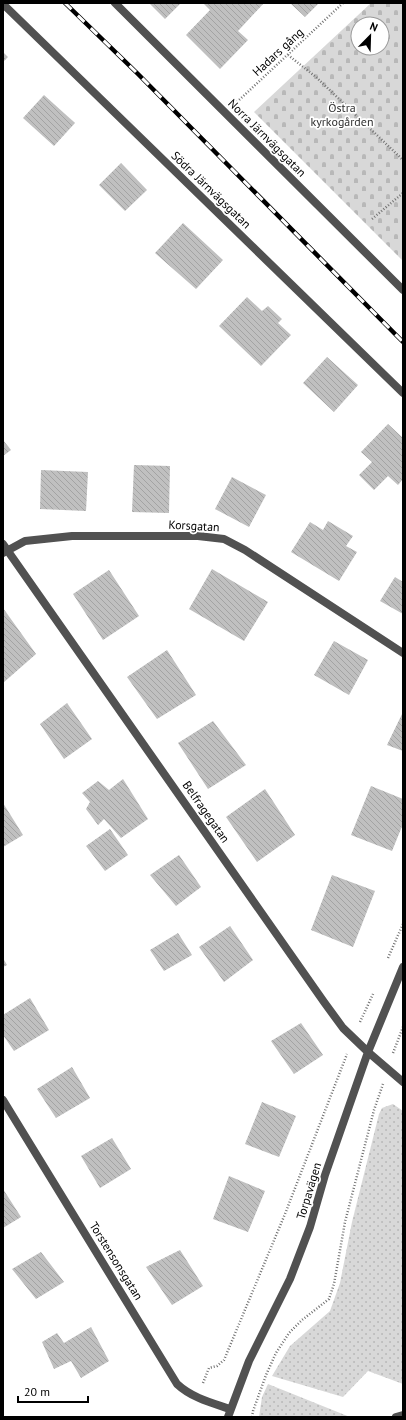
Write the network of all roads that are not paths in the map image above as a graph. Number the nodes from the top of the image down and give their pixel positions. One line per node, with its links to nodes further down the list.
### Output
1 (115, 3): 3 (street, Norra Järnvägsgatan)
2 (3, 4): 4 (street, Södra Järnvägsgatan)
3 (403, 290)
4 (403, 393)
5 (4, 549): 6 (street, Korsgatan); 8 (street, Belfragegatan)
6 (403, 652)
7 (403, 967): 8 (street, Torpavägen)
8 (368, 1052): 9 (street, Belfragegatan); 11 (street, Torpavägen)
9 (403, 1082)
10 (3, 1100): 11 (street, Torstensonsgatan)
11 (229, 1413)
12 (403, 1415): 13 (street)
13 (396, 1417)

